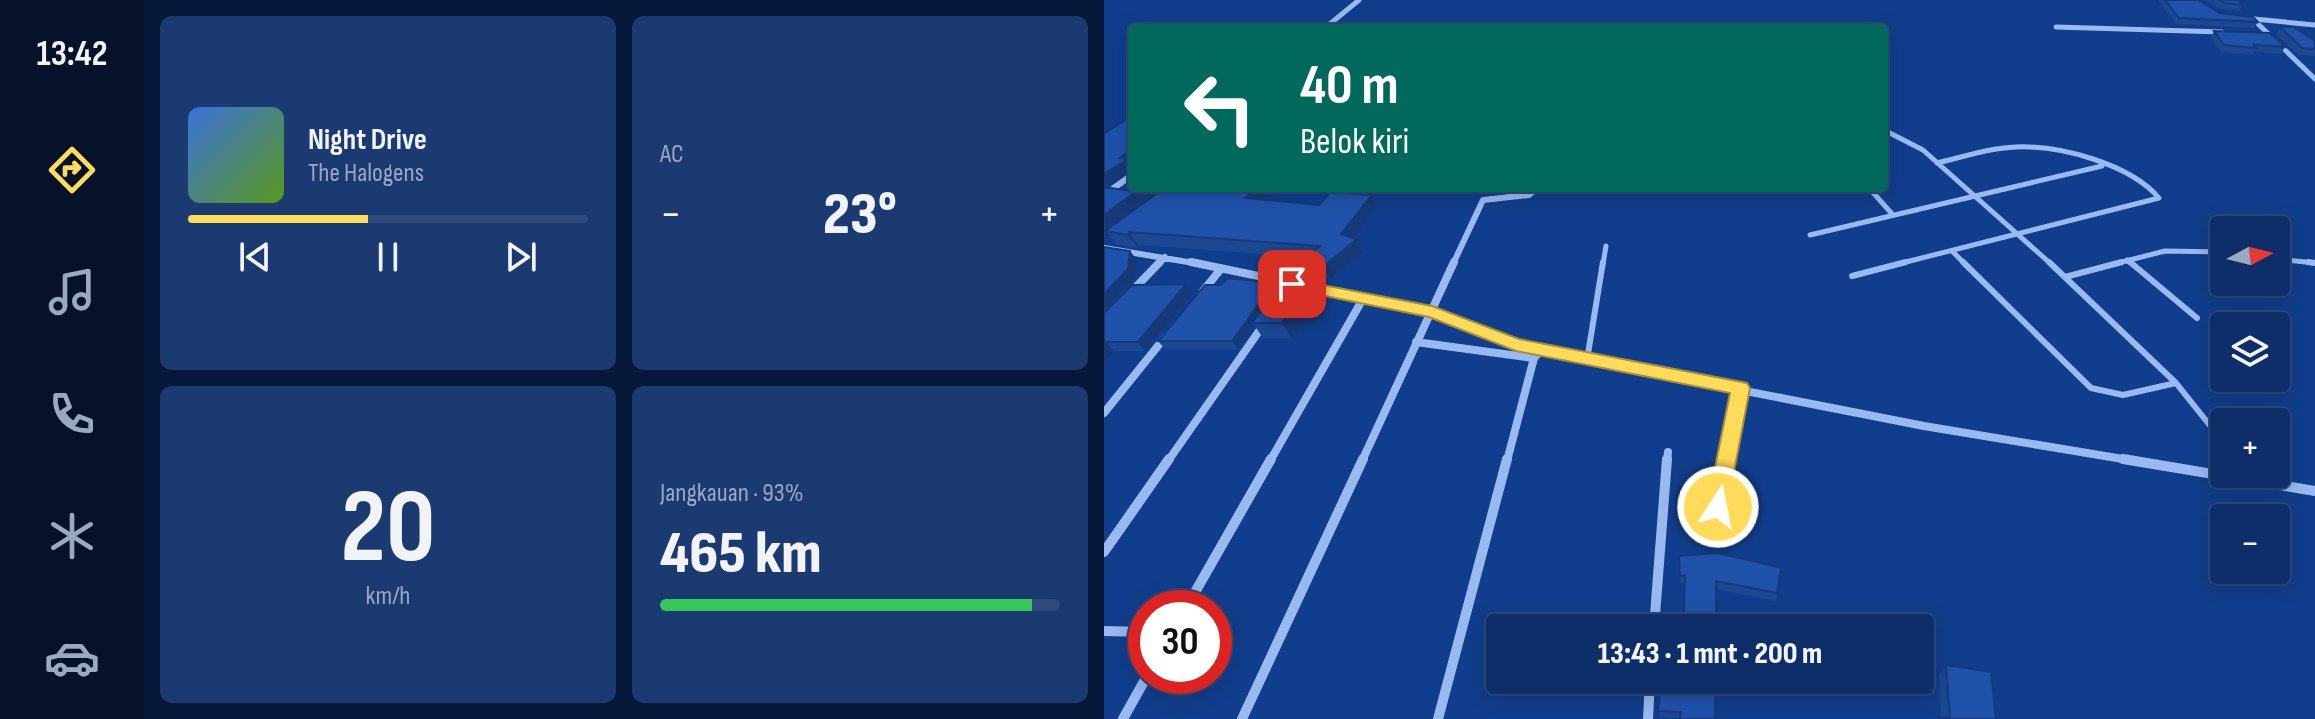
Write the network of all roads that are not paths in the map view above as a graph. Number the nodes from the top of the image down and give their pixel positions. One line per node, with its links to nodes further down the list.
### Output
1 (1359, 0): 4 (street)
2 (2240, 17): 3 (street)
3 (2252, 18): 5 (street); 9 (street)
4 (1330, 24)
5 (2315, 25)
6 (2056, 27): 7 (street)
7 (2237, 33)
8 (2252, 33): 9 (street)
9 (2267, 34): 10 (street)
10 (2315, 79)
11 (1888, 132): 12 (lane)
12 (1937, 163): 13 (lane); 18 (lane)
13 (2106, 166): 18 (lane); 21 (lane)
14 (1128, 178): 17 (street)
15 (1532, 192): 38 (street)
16 (1873, 192): 19 (lane)
17 (1104, 195)
18 (1974, 195): 19 (lane); 21 (lane)
19 (1893, 215): 20 (lane)
20 (1810, 235)
21 (2018, 235): 25 (lane); 33 (lane)
22 (1117, 236): 24 (street)
23 (1606, 246): 43 (lane)
24 (1104, 247): 27 (street)
25 (1952, 251): 32 (lane); 44 (lane)
26 (2210, 252): 28 (lane)
27 (1165, 257): 31 (street); 37 (street)
28 (2127, 260): 33 (lane); 39 (lane)
29 (2290, 261): 30 (lane)
30 (2314, 265)
31 (1220, 270): 34 (street); 35 (street)
32 (1852, 276)
33 (2065, 277): 44 (lane)
34 (1292, 284): 36 (street); 53 (street)
35 (1201, 294)
36 (1364, 297): 38 (street); 54 (street)
37 (1124, 299)
38 (1432, 312): 41 (street); 42 (street)
39 (2197, 318)
40 (1172, 330): 46 (street)
41 (1416, 342): 42 (street); 61 (street)
42 (1538, 354): 43 (street); 62 (street)
43 (1587, 360): 45 (street)
44 (2176, 383): 47 (lane)
45 (1741, 388): 49 (street); 52 (street)
46 (1104, 413)
47 (2210, 426)
48 (1668, 452): 55 (street)
49 (2210, 470)
50 (2290, 485): 51 (street)
51 (2315, 491)
52 (1718, 507)
53 (1104, 552)
54 (1196, 590)
55 (1655, 614)
56 (1104, 631): 57 (street)
57 (1128, 632)
58 (1137, 694): 60 (street)
59 (1649, 694): 63 (street)
60 (1123, 719)
61 (1242, 719)
62 (1438, 719)
63 (1648, 719)

